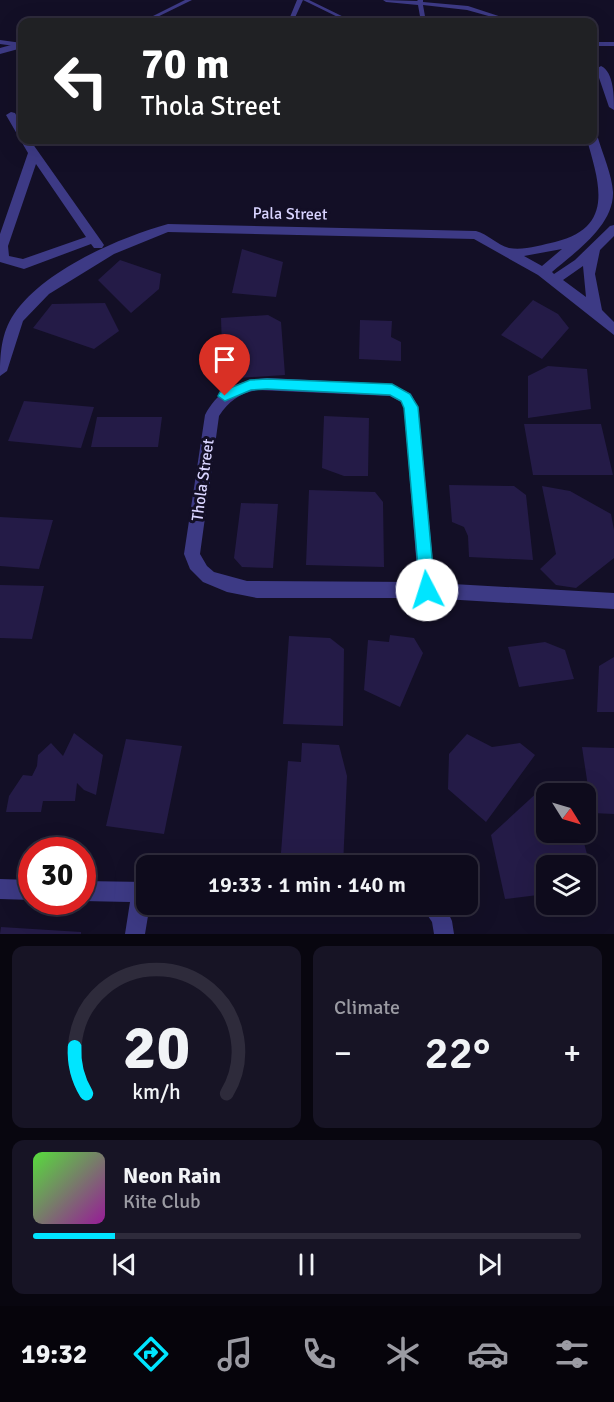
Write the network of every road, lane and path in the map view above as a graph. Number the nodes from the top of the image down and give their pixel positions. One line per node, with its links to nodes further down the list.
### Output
1 (189, 0): 8 (lane)
2 (300, 0): 9 (lane)
3 (305, 0): 10 (lane)
4 (386, 0): 6 (lane)
5 (449, 0): 7 (lane)
6 (420, 2): 7 (lane); 11 (lane)
7 (468, 8): 12 (lane)
8 (152, 18)
9 (292, 18)
10 (343, 18)
11 (422, 18)
12 (501, 18)
13 (0, 42): 14 (lane)
14 (18, 44)
15 (597, 44): 16 (lane)
16 (614, 44)
17 (18, 46): 18 (street)
18 (0, 51)
19 (597, 69): 20 (street); 21 (street)
20 (614, 70)
21 (614, 107)
22 (10, 115): 23 (street)
23 (18, 128)
24 (27, 144): 26 (street)
25 (594, 144): 29 (street)
26 (33, 154): 28 (street); 28 (street)
27 (614, 229): 30 (street)
28 (93, 239): 32 (street)
29 (578, 240): 31 (street); 33 (street)
30 (596, 248): 34 (street); 35 (street)
31 (509, 252): 32 (street, Pala Street); 33 (street, Pala Street)
32 (105, 254): 37 (street, Pala Street)
33 (543, 272): 34 (street, Pala Street)
34 (553, 281): 35 (street, Pala Street)
35 (596, 312): 36 (street, Pala Street)
36 (614, 330)
37 (0, 371)
38 (427, 590): 38 (street, Thola Street); 39 (street, Thola Street)
39 (614, 601)
40 (0, 889): 41 (street)
41 (18, 890)
42 (96, 891): 43 (street)
43 (136, 892)
44 (140, 915): 46 (street)
45 (440, 915): 47 (street)
46 (135, 934)
47 (444, 934)

